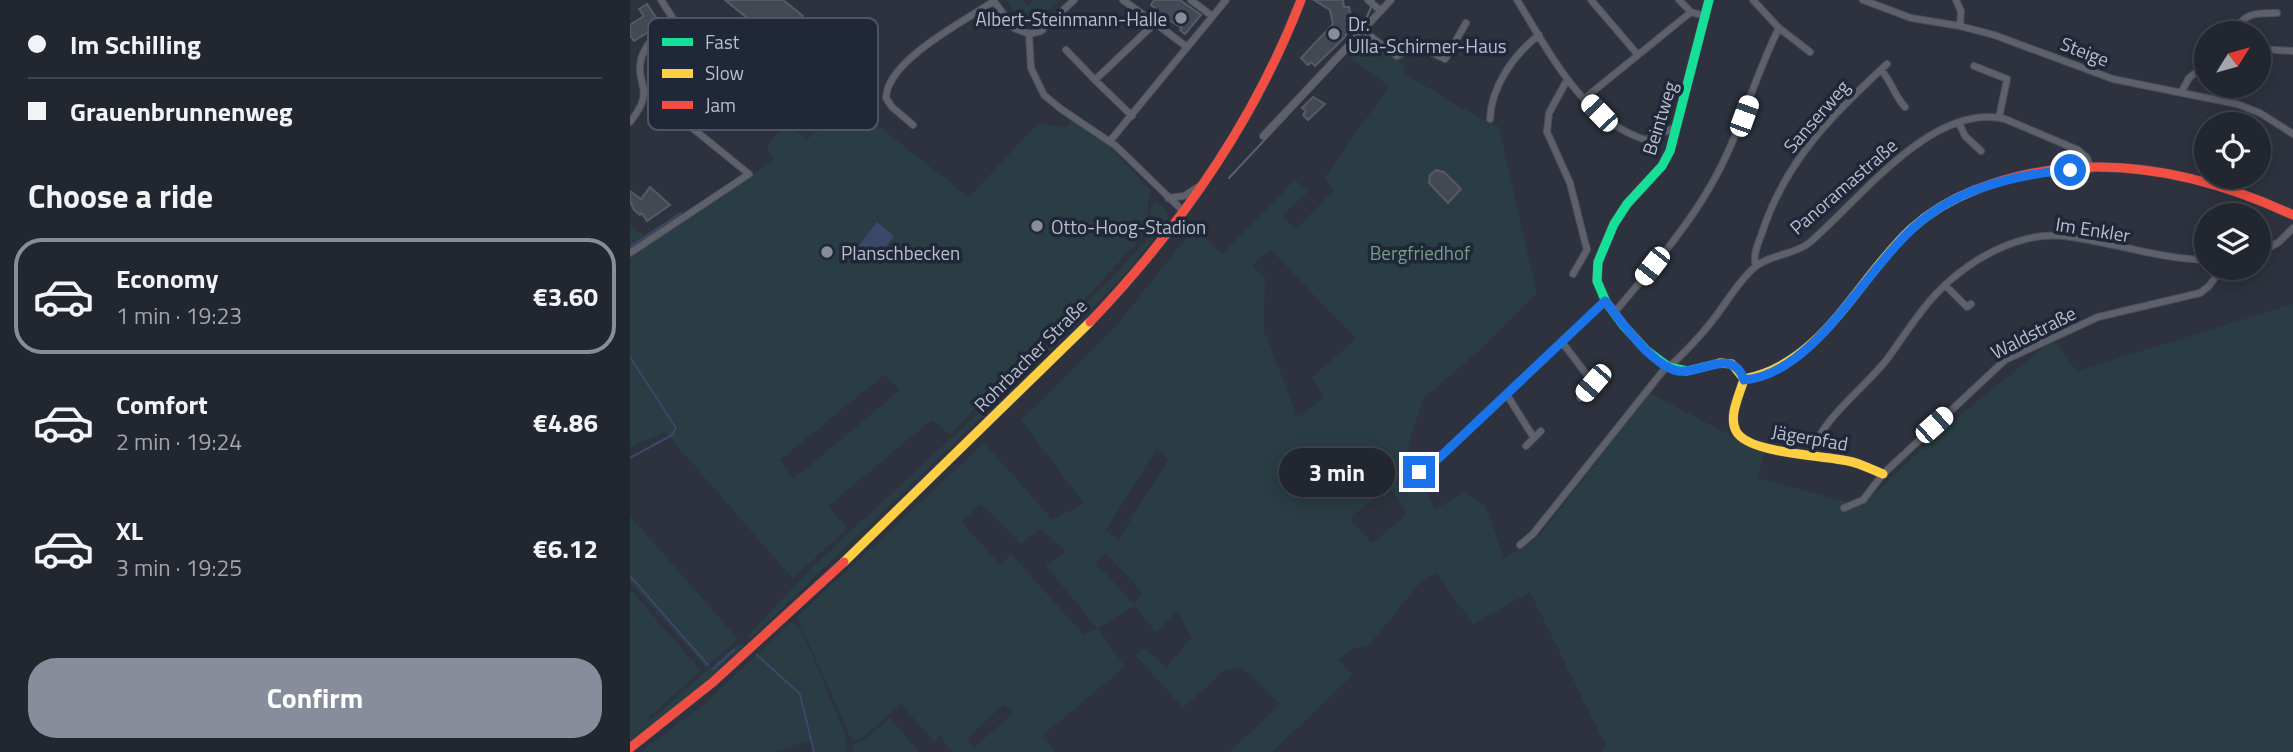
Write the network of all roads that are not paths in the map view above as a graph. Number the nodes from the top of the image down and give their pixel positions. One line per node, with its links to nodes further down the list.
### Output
1 (661, 0): 22 (street)
2 (1074, 0): 29 (street)
3 (1123, 0): 24 (street)
4 (1191, 0): 20 (street)
5 (1226, 0): 20 (street)
6 (1301, 0): 62 (street, Rohrbacher Straße)
7 (1391, 0): 17 (street)
8 (1517, 0): 30 (street)
9 (1591, 0): 37 (street)
10 (1679, 0): 18 (street)
11 (1709, 0): 21 (street, Beintweg)
12 (1753, 0): 27 (street)
13 (1863, 0): 26 (street, Steige)
14 (1956, 0): 26 (street)
15 (993, 1): 29 (street); 54 (street)
16 (1370, 1): 17 (street)
17 (1381, 10): 28 (street)
18 (1691, 12): 21 (street); 37 (street)
19 (2277, 13): 23 (street)
20 (1212, 16): 32 (street)
21 (1705, 16): 55 (street, Beintweg)
22 (670, 18)
23 (2241, 21)
24 (1155, 23): 32 (street); 42 (street)
25 (1466, 23): 28 (street)
26 (1960, 26): 46 (street, Steige)
27 (1779, 28): 36 (street); 76 (street)
28 (1363, 31): 58 (street)
29 (1029, 34): 59 (street)
30 (1539, 36): 43 (street); 51 (street)
31 (648, 47): 44 (street)
32 (1187, 47): 49 (street)
33 (1066, 50): 42 (street)
34 (2272, 50): 35 (street)
35 (2293, 51)
36 (1810, 52)
37 (1638, 55): 47 (street)
38 (1887, 64): 40 (street, Sanserweg)
39 (1974, 66): 50 (street)
40 (1881, 70): 48 (street); 70 (street, Sanserweg)
41 (2194, 74): 46 (street)
42 (1095, 80): 49 (street)
43 (1567, 80): 47 (street); 71 (street)
44 (644, 89): 45 (street); 52 (street)
45 (648, 92)
46 (2182, 92): 57 (street, Steige)
47 (1585, 99): 55 (street)
48 (1905, 107)
49 (1132, 116): 59 (street)
50 (1998, 118): 53 (street, Panoramastraße); 61 (street, Panoramastraße)
51 (1490, 119)
52 (630, 122)
53 (1959, 123): 60 (street); 70 (street, Panoramastraße)
54 (913, 124)
55 (1676, 127): 74 (street, Beintweg)
56 (695, 130): 68 (street)
57 (2293, 134)
58 (1263, 136)
59 (1110, 142): 63 (street)
60 (1981, 151)
61 (2091, 169): 65 (street); 79 (street)
62 (1205, 183): 63 (street); 64 (street, Rohrbacher Straße)
63 (1168, 198): 64 (street)
64 (1184, 212): 90 (street, Rohrbacher Straße)
65 (2293, 215)
66 (2293, 228): 67 (street)
67 (2271, 246)
68 (630, 253)
69 (2194, 259): 73 (street, Im Enkler)
70 (1756, 266): 78 (street, Panoramastraße)
71 (1573, 274)
72 (2213, 280): 87 (street, Waldstraße)
73 (1945, 285): 75 (street); 85 (street, Im Enkler)
74 (1605, 301): 76 (street, Beintweg); 77 (street)
75 (1967, 308)
76 (1614, 313): 78 (street, Beintweg)
77 (1562, 342): 80 (street); 81 (street)
78 (1667, 367): 79 (street); 89 (street, Panoramastraße)
79 (1744, 380): 85 (street, Jägerpfad)
80 (1507, 395): 83 (street); 86 (street)
81 (1580, 398)
82 (1541, 431): 83 (street)
83 (1534, 438): 84 (street)
84 (1526, 446)
85 (1811, 453): 87 (street, Jägerpfad)
86 (1419, 472)
87 (1883, 474): 88 (street)
88 (1844, 508)
89 (1520, 545)
90 (630, 748)

